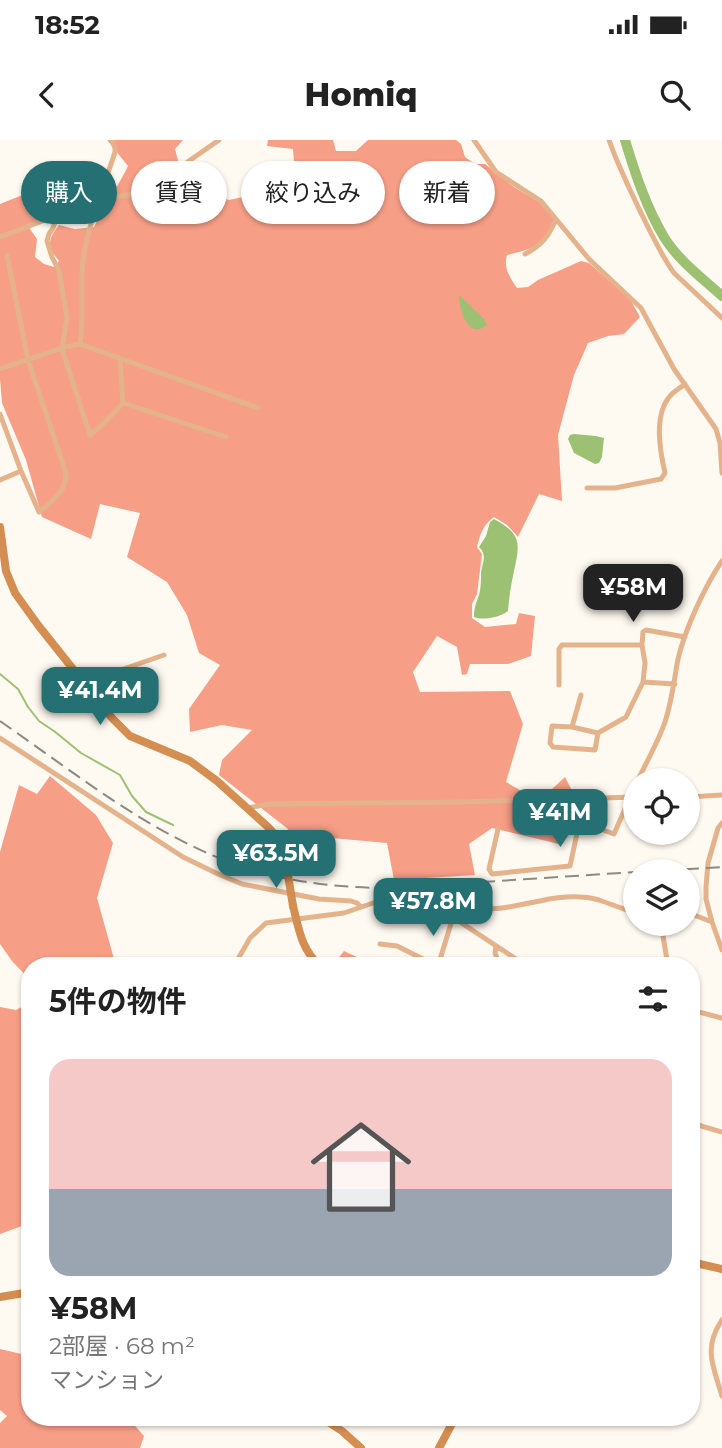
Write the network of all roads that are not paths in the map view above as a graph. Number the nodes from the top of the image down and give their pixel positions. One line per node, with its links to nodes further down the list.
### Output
1 (112, 140): 5 (street)
2 (219, 140): 6 (street)
3 (474, 140): 7 (street)
4 (609, 140): 14 (street)
5 (112, 161)
6 (117, 197)
7 (556, 219): 12 (street); 20 (street)
8 (37, 224): 11 (street)
9 (53, 224): 16 (street)
10 (92, 224): 15 (street)
11 (0, 237)
12 (524, 254)
13 (7, 255): 18 (street)
14 (722, 318)
15 (80, 344): 16 (street); 17 (street)
16 (62, 349): 18 (street); 21 (street)
17 (120, 359): 21 (street); 22 (street)
18 (28, 360): 19 (street); 25 (street)
19 (0, 369)
20 (685, 384): 26 (street); 28 (street)
21 (123, 403): 24 (street)
22 (258, 408)
23 (0, 414): 25 (street)
24 (226, 437)
25 (21, 471): 27 (street)
26 (722, 473)
27 (0, 480)
28 (587, 488)
29 (0, 527): 34 (street)
30 (722, 561): 31 (street)
31 (685, 636): 32 (street); 36 (street)
32 (642, 645): 35 (street); 37 (street)
33 (164, 655): 34 (street)
34 (80, 678): 46 (street)
35 (643, 682): 36 (street); 40 (street)
36 (675, 684): 42 (street)
37 (559, 685)
38 (581, 695): 39 (street)
39 (572, 727): 40 (street); 40 (street)
40 (598, 733)
41 (0, 738): 53 (street)
42 (644, 768)
43 (722, 795): 44 (street)
44 (700, 796)
45 (623, 797): 46 (street)
46 (247, 808): 50 (street)
47 (623, 816): 49 (street)
48 (722, 822): 58 (street)
49 (498, 830)
50 (286, 866): 51 (street); 57 (street, bridge)
51 (318, 867)
52 (439, 904): 53 (street); 54 (street); 56 (street)
53 (361, 907): 57 (street)
54 (623, 909)
55 (700, 917): 58 (street)
56 (453, 918): 61 (street); 66 (street)
57 (296, 920): 63 (street); 64 (street)
58 (712, 922): 62 (street)
59 (664, 936): 69 (street)
60 (380, 944): 65 (street)
61 (496, 946): 67 (street); 68 (street)
62 (722, 950)
63 (239, 957)
64 (312, 957)
65 (420, 957)
66 (441, 957)
67 (497, 957)
68 (513, 957)
69 (667, 957)
70 (700, 1012): 71 (street)
71 (722, 1017)
72 (700, 1126): 73 (street)
73 (722, 1132)
74 (700, 1264): 75 (street)
75 (722, 1269)
76 (21, 1294): 77 (street)
77 (0, 1297)
78 (722, 1320): 79 (street)
79 (722, 1396)
80 (334, 1426): 82 (street)
81 (451, 1426): 83 (street)
82 (361, 1448)
83 (439, 1448)

